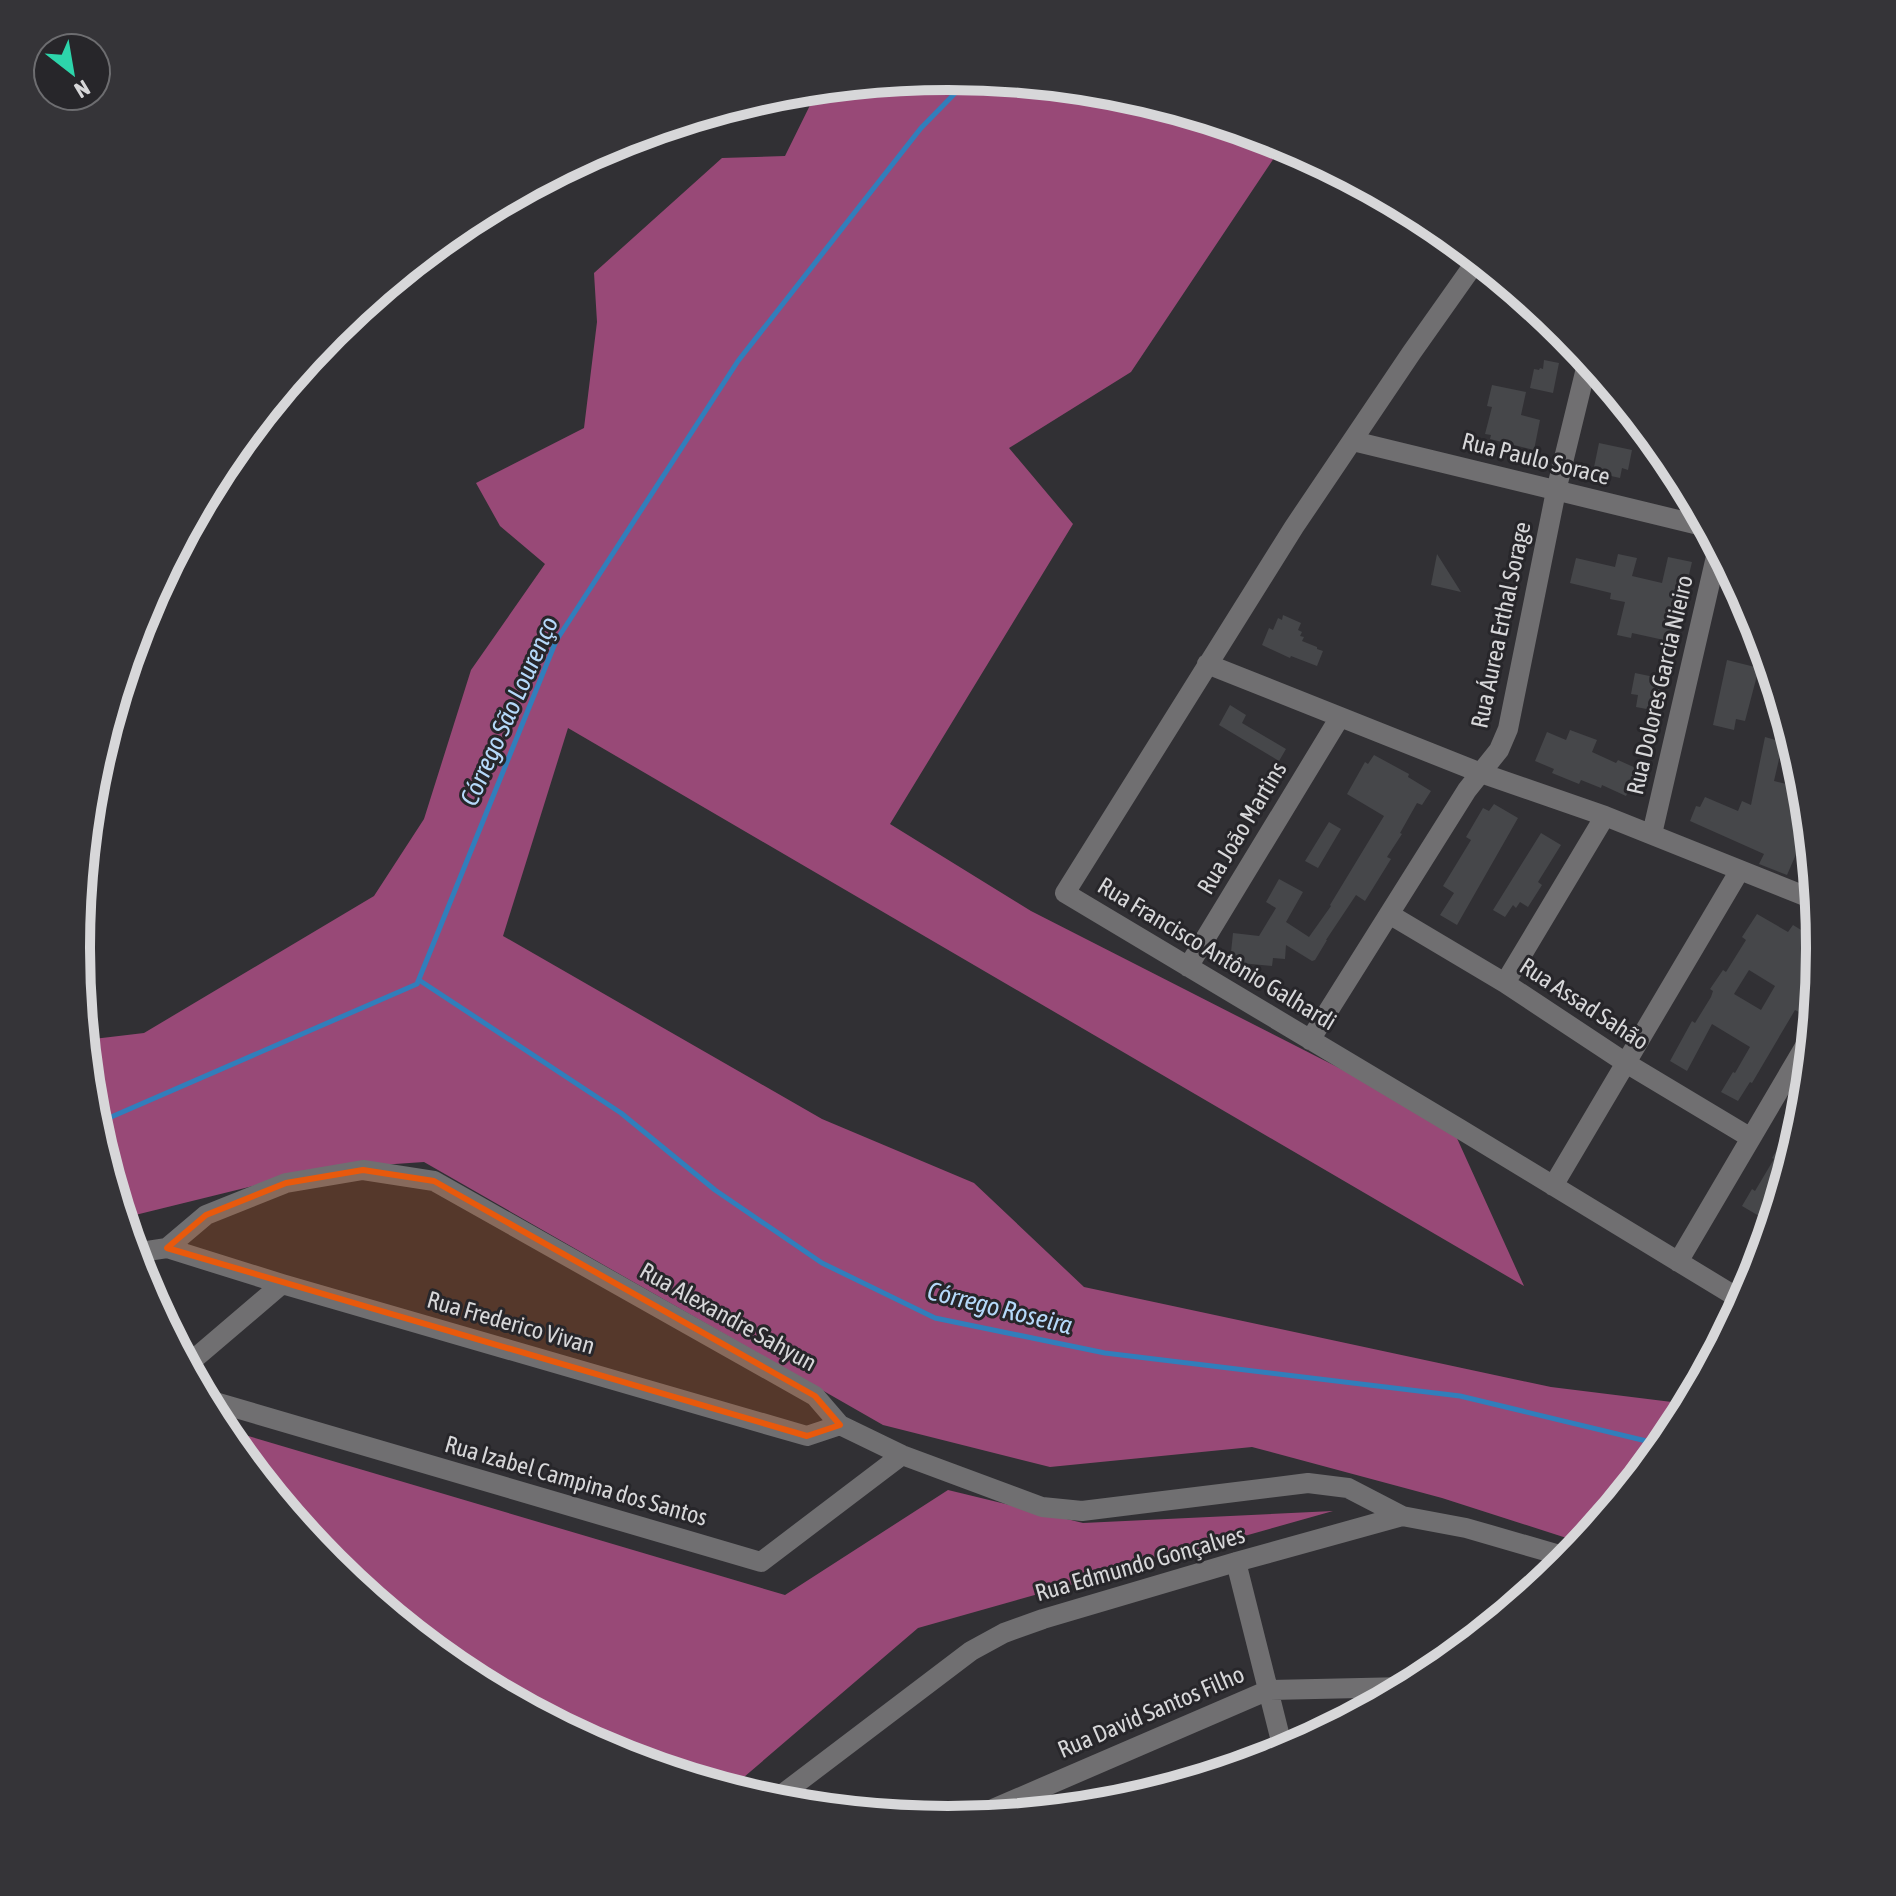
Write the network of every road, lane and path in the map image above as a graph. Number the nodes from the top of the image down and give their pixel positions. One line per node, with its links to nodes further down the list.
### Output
1 (1471, 268): 3 (street, Rua Francisco Antônio Galhardi)
2 (1585, 373): 4 (street, Rua Áurea Erthal Sorage)
3 (1353, 441): 4 (street, Rua Paulo Sorace); 7 (street, Rua Francisco Antônio Galhardi)
4 (1556, 491): 5 (street, Rua Paulo Sorace); 9 (street, Rua Áurea Erthal Sorage)
5 (1694, 524)
6 (1715, 563): 11 (street, Rua Dolores Garcia Nieiro)
7 (1207, 664): 8 (street); 15 (street, Rua Francisco Antônio Galhardi)
8 (1340, 717): 9 (street); 15 (street, Rua João Martins)
9 (1481, 773): 10 (street); 14 (street, Rua Áurea Erthal Sorage)
10 (1605, 816): 11 (street); 16 (street)
11 (1652, 834): 12 (street)
12 (1740, 870): 13 (street); 19 (street)
13 (1804, 896)
14 (1389, 914): 16 (street, Rua Assad Sahão); 17 (street, Rua Áurea Erthal Sorage)
15 (1188, 967): 17 (street, Rua Francisco Antônio Galhardi)
16 (1505, 983): 19 (street, Rua Assad Sahão)
17 (1310, 1040): 21 (street, Rua Francisco Antônio Galhardi)
18 (1799, 1056): 20 (street)
19 (1626, 1063): 20 (street, Rua Assad Sahão); 21 (street)
20 (1751, 1138): 24 (street)
21 (1553, 1186): 24 (street, Rua Francisco Antônio Galhardi)
22 (167, 1248): 23 (street); 25 (street, Rua Frederico Vivan); 29 (street, Rua Alexandre Sahyun)
23 (146, 1251)
24 (1678, 1262): 26 (street, Rua Francisco Antônio Galhardi)
25 (282, 1284): 27 (street); 29 (street, Rua Frederico Vivan)
26 (1733, 1295)
27 (195, 1358)
28 (222, 1404): 30 (street, Rua Izabel Campina dos Santos)
29 (840, 1425): 30 (street, Rua Alexandre Sahyun)
30 (902, 1455): 31 (street, Rua Alexandre Sahyun)
31 (1402, 1516): 32 (street, Rua Edmundo Gonçalves); 33 (street, Rua Edmundo Gonçalves)
32 (1556, 1554)
33 (1236, 1562): 35 (street); 37 (street, Rua Edmundo Gonçalves)
34 (1383, 1688): 35 (street, Rua David Santos Filho)
35 (1269, 1690): 36 (street); 38 (street, Rua David Santos Filho)
36 (1281, 1739)
37 (787, 1791)
38 (1005, 1804)

